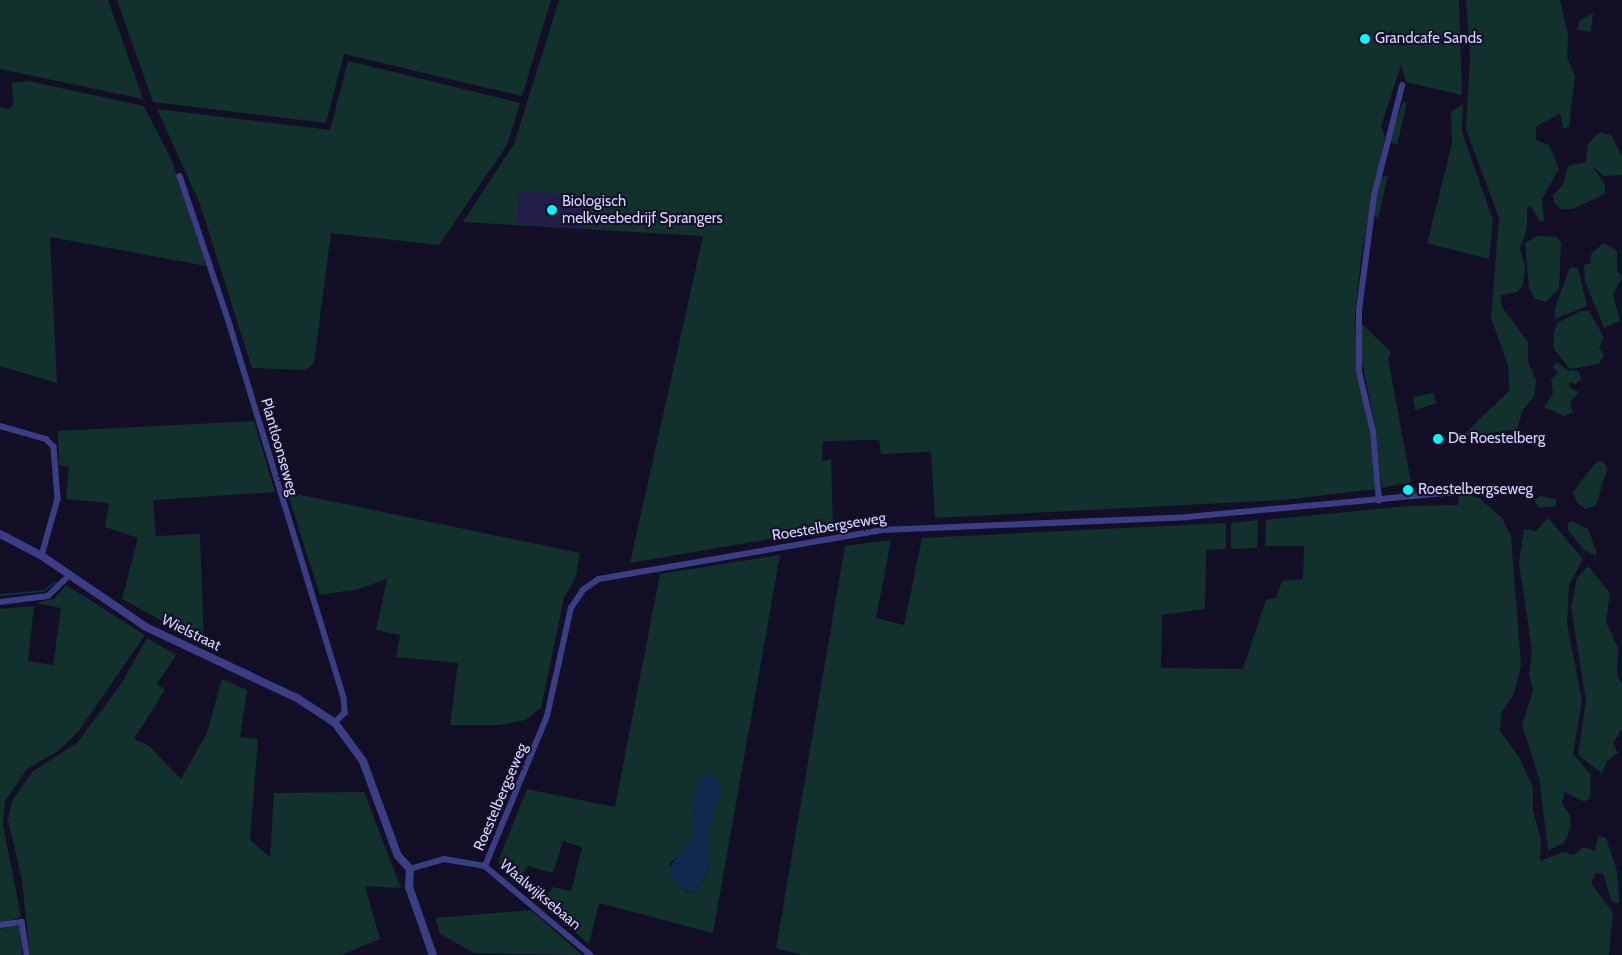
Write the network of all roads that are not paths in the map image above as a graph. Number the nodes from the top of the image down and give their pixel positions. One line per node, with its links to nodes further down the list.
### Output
1 (1402, 86): 5 (street)
2 (180, 176): 10 (street, Plantloonseweg)
3 (0, 426): 7 (street)
4 (1456, 492): 5 (street, Roestelbergseweg)
5 (1379, 501): 11 (street, Roestelbergseweg)
6 (0, 534): 7 (street, Wielstraat)
7 (42, 556): 8 (street, Wielstraat)
8 (68, 576): 9 (street); 10 (street, Wielstraat)
9 (0, 602)
10 (335, 723): 12 (street)
11 (485, 866): 12 (street, Waalwijksebaan); 16 (street, Waalwijksebaan)
12 (410, 869): 15 (street)
13 (0, 925): 14 (street)
14 (27, 955)
15 (433, 955)
16 (591, 955)

